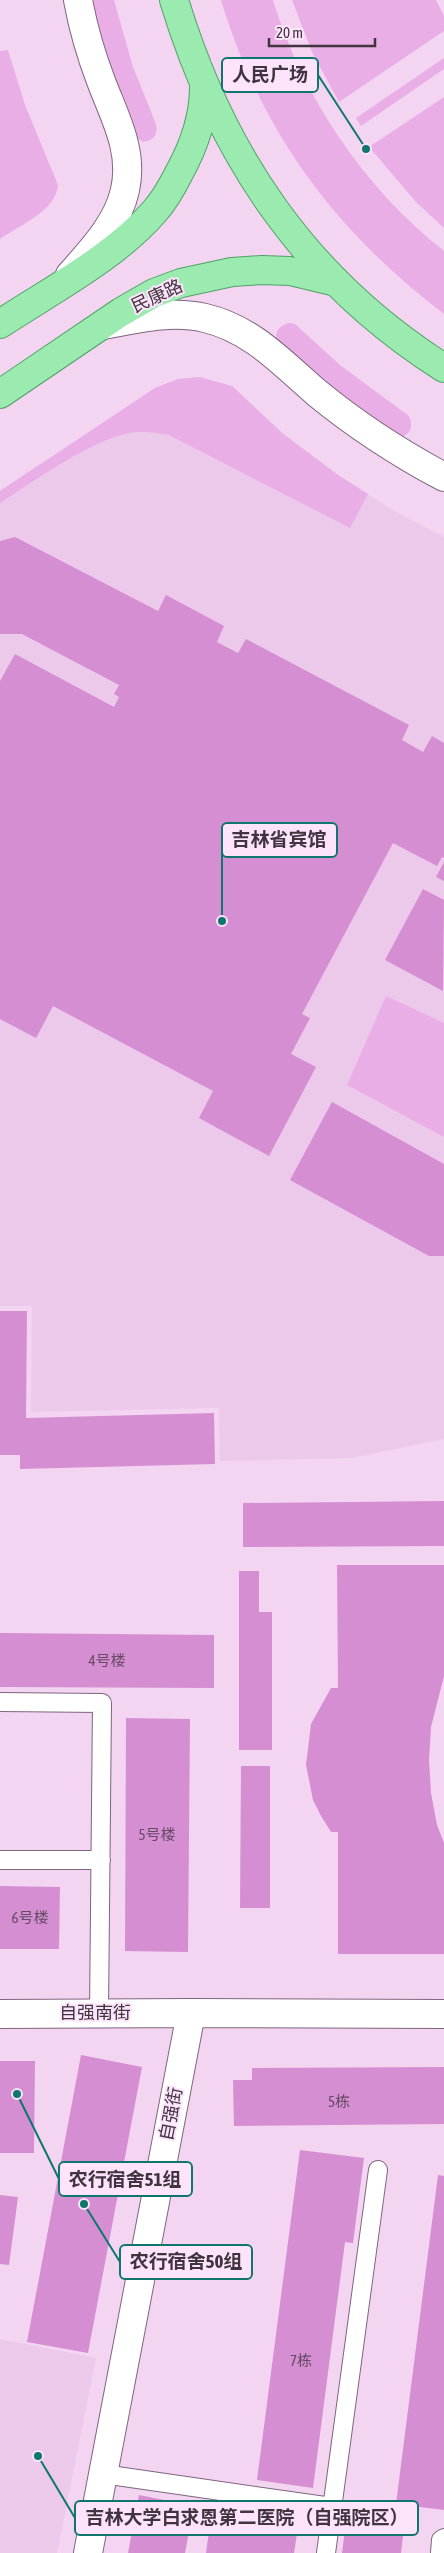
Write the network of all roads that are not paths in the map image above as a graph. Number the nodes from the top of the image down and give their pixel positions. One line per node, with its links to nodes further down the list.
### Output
1 (78, 0): 4 (street)
2 (174, 0): 3 (main road)
3 (204, 85): 4 (main road); 5 (main road)
4 (66, 281): 6 (main road)
5 (336, 282): 7 (main road, 民康路); 8 (main road)
6 (0, 324)
7 (103, 325): 9 (main road, 民康路); 10 (street)
8 (444, 368)
9 (0, 394)
10 (444, 477)
11 (0, 1702): 13 (lane)
12 (0, 1860): 13 (lane)
13 (101, 1860): 14 (lane)
14 (100, 2013): 15 (street, 自强南街); 16 (street, 自强南街)
15 (191, 2013): 17 (street); 19 (street, 自强街)
16 (0, 2014)
17 (444, 2014)
18 (378, 2170): 20 (lane)
19 (103, 2474): 20 (lane); 22 (street, 自强街)
20 (332, 2507): 23 (lane)
21 (444, 2538): 24 (lane)
22 (88, 2553)
23 (326, 2553)
24 (440, 2553)

